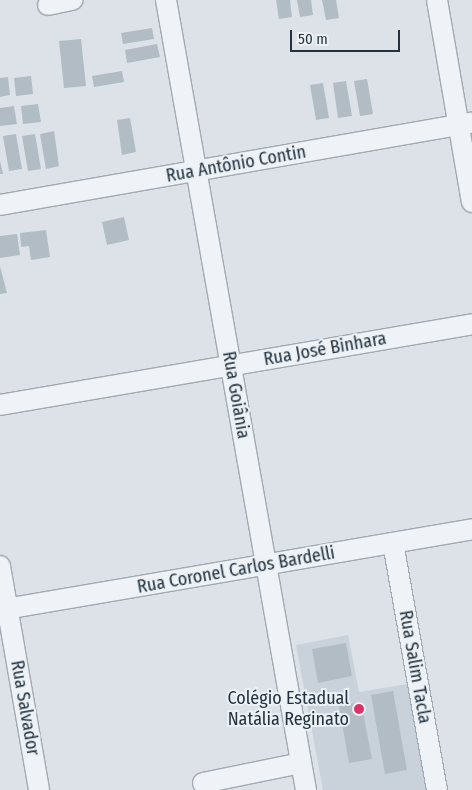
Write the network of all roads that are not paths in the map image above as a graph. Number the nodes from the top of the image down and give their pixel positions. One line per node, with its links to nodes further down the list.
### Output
1 (72, 0): 4 (street)
2 (166, 0): 6 (street, Rua Goiânia)
3 (437, 0): 5 (street)
4 (48, 5)
5 (465, 124): 6 (street, Rua Antônio Contin); 7 (street)
6 (196, 171): 8 (street, Rua Antônio Contin); 10 (street, Rua Goiânia)
7 (472, 202)
8 (0, 205)
9 (472, 324): 10 (street, Rua José Binhara)
10 (231, 366): 11 (street, Rua José Binhara); 14 (street, Rua Goiânia)
11 (0, 405)
12 (472, 530): 13 (street, Rua Coronel Carlos Bardelli)
13 (393, 543): 14 (street, Rua Coronel Carlos Bardelli); 21 (street, Rua Salim Tacla)
14 (266, 564): 16 (street, Rua Coronel Carlos Bardelli); 17 (street, Rua Goiânia)
15 (0, 566): 16 (street, Rua Salvador)
16 (4, 609): 19 (street, Rua Salvador)
17 (301, 763): 18 (street); 20 (street, Rua Goiânia)
18 (203, 783)
19 (39, 790)
20 (306, 790)
21 (437, 790)

